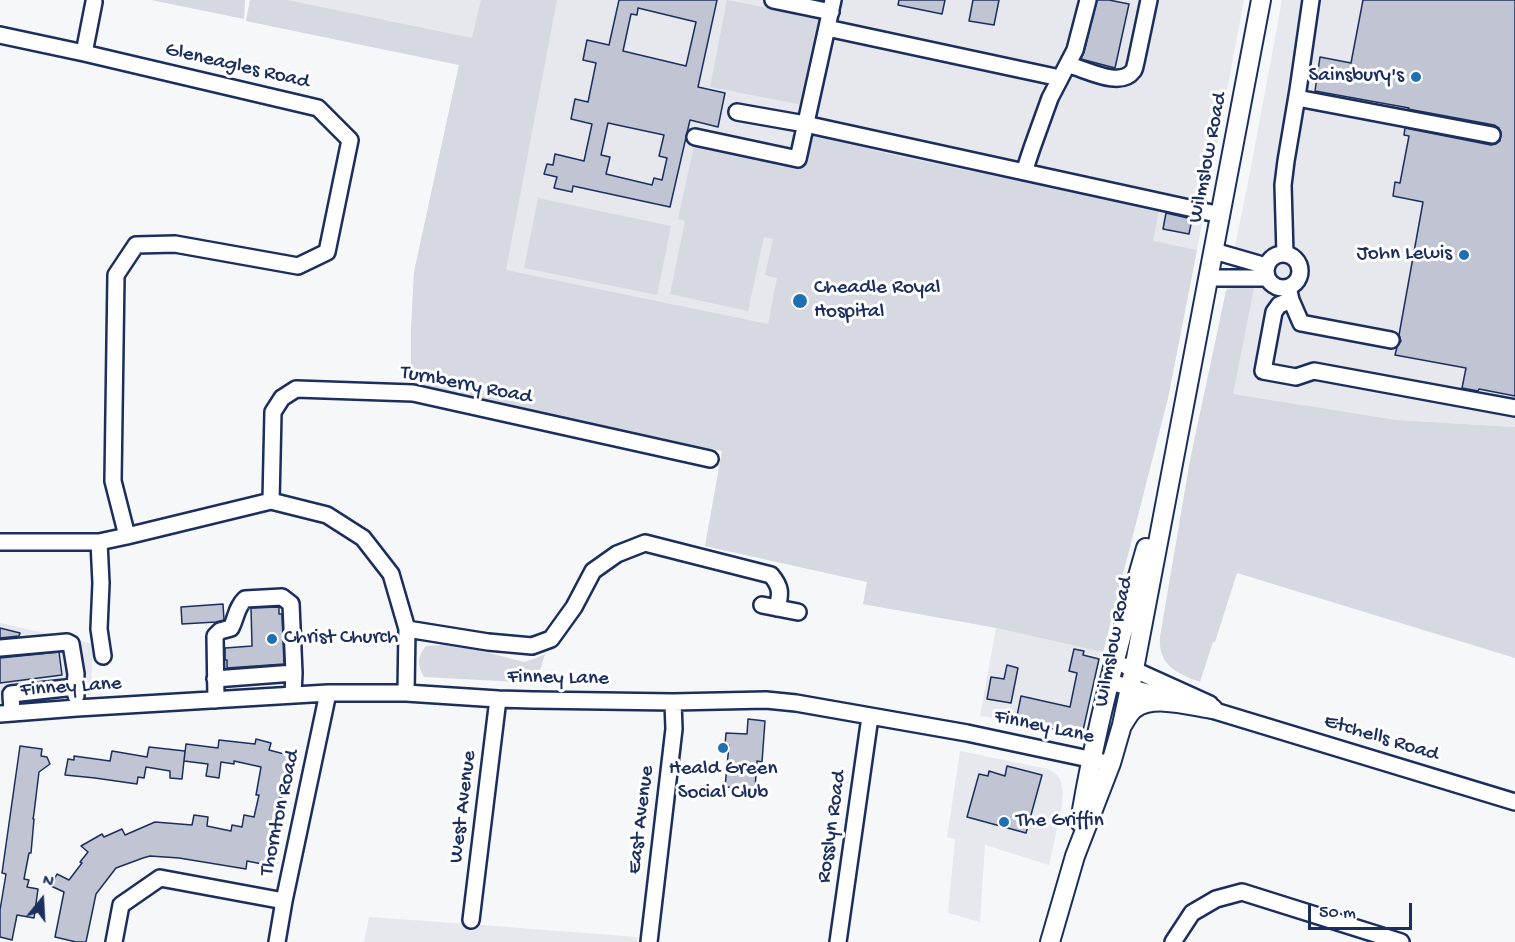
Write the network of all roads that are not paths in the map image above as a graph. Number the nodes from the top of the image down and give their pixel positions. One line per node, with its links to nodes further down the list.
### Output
1 (773, 0): 7 (street)
2 (1088, 0): 11 (street)
3 (1149, 0): 11 (street)
4 (1262, 0): 18 (main road, Wilmslow Road)
5 (1311, 0): 12 (street)
6 (94, 2): 10 (street)
7 (832, 6): 8 (street)
8 (827, 28): 11 (street); 14 (street)
9 (0, 35): 10 (street, Gleneagles Road)
10 (84, 53): 29 (street, Gleneagles Road)
11 (1064, 72): 17 (street)
12 (1297, 98): 15 (street); 20 (street)
13 (737, 112): 14 (street)
14 (805, 124): 16 (street); 17 (street)
15 (1492, 135)
16 (695, 137)
17 (1024, 172): 18 (street)
18 (1221, 215): 19 (main road, Wilmslow Road)
19 (1214, 251): 21 (street); 22 (main road, Wilmslow Road)
20 (1285, 254): 21 (street); 23 (street)
21 (1267, 272): 22 (street); 23 (street)
22 (1209, 278): 26 (main road, Wilmslow Road)
23 (1289, 294): 24 (street); 25 (street)
24 (1391, 340)
25 (1515, 408)
26 (1180, 430): 36 (main road, Wilmslow Road); 37 (main road, Wilmslow Road)
27 (710, 459): 28 (street, Turnberry Road)
28 (271, 501): 29 (street); 33 (street)
29 (127, 536): 31 (street)
30 (0, 542): 31 (street)
31 (99, 542): 35 (street)
32 (798, 612): 33 (street)
33 (407, 629): 44 (street)
34 (0, 648): 41 (street)
35 (103, 656)
36 (1115, 662): 37 (street, Etchells Road); 40 (main road, Wilmslow Road)
37 (1134, 669): 42 (main road, Wilmslow Road); 52 (street, Etchells Road)
38 (294, 673): 39 (street); 39 (street); 45 (street)
39 (215, 679): 47 (street)
40 (1110, 682): 42 (street, Etchells Road); 55 (main road, Wilmslow Road)
41 (75, 687): 49 (street); 51 (street)
42 (1130, 688): 50 (street, Etchells Road); 54 (main road, Wilmslow Road)
43 (328, 693): 44 (street, Finney Lane); 45 (street, Finney Lane); 59 (street, Thornton Road)
44 (406, 693): 46 (street, Finney Lane)
45 (292, 695): 47 (street, Finney Lane)
46 (498, 699): 48 (street, Finney Lane); 60 (street, West Avenue)
47 (216, 700): 49 (street, Finney Lane)
48 (673, 702): 53 (street, Finney Lane); 63 (street, East Avenue)
49 (77, 708): 51 (street, Finney Lane)
50 (1213, 709): 52 (street, Etchells Road); 54 (main road)
51 (6, 714)
52 (1235, 716): 57 (street, Etchells Road)
53 (870, 717): 55 (street, Finney Lane); 64 (street, Rosslyn Road)
54 (1122, 725): 56 (main road, Wilmslow Road)
55 (1091, 760): 56 (street, Finney Lane); 58 (main road, Wilmslow Road)
56 (1111, 763): 58 (main road, Wilmslow Road)
57 (1515, 802)
58 (1075, 856): 65 (main road, Wilmslow Road)
59 (284, 901): 61 (street); 62 (street, Thornton Road)
60 (471, 920)
61 (114, 942)
62 (277, 942)
63 (649, 942)
64 (838, 942)
65 (1050, 942)
66 (1173, 942): 67 (street)
67 (1398, 942)

